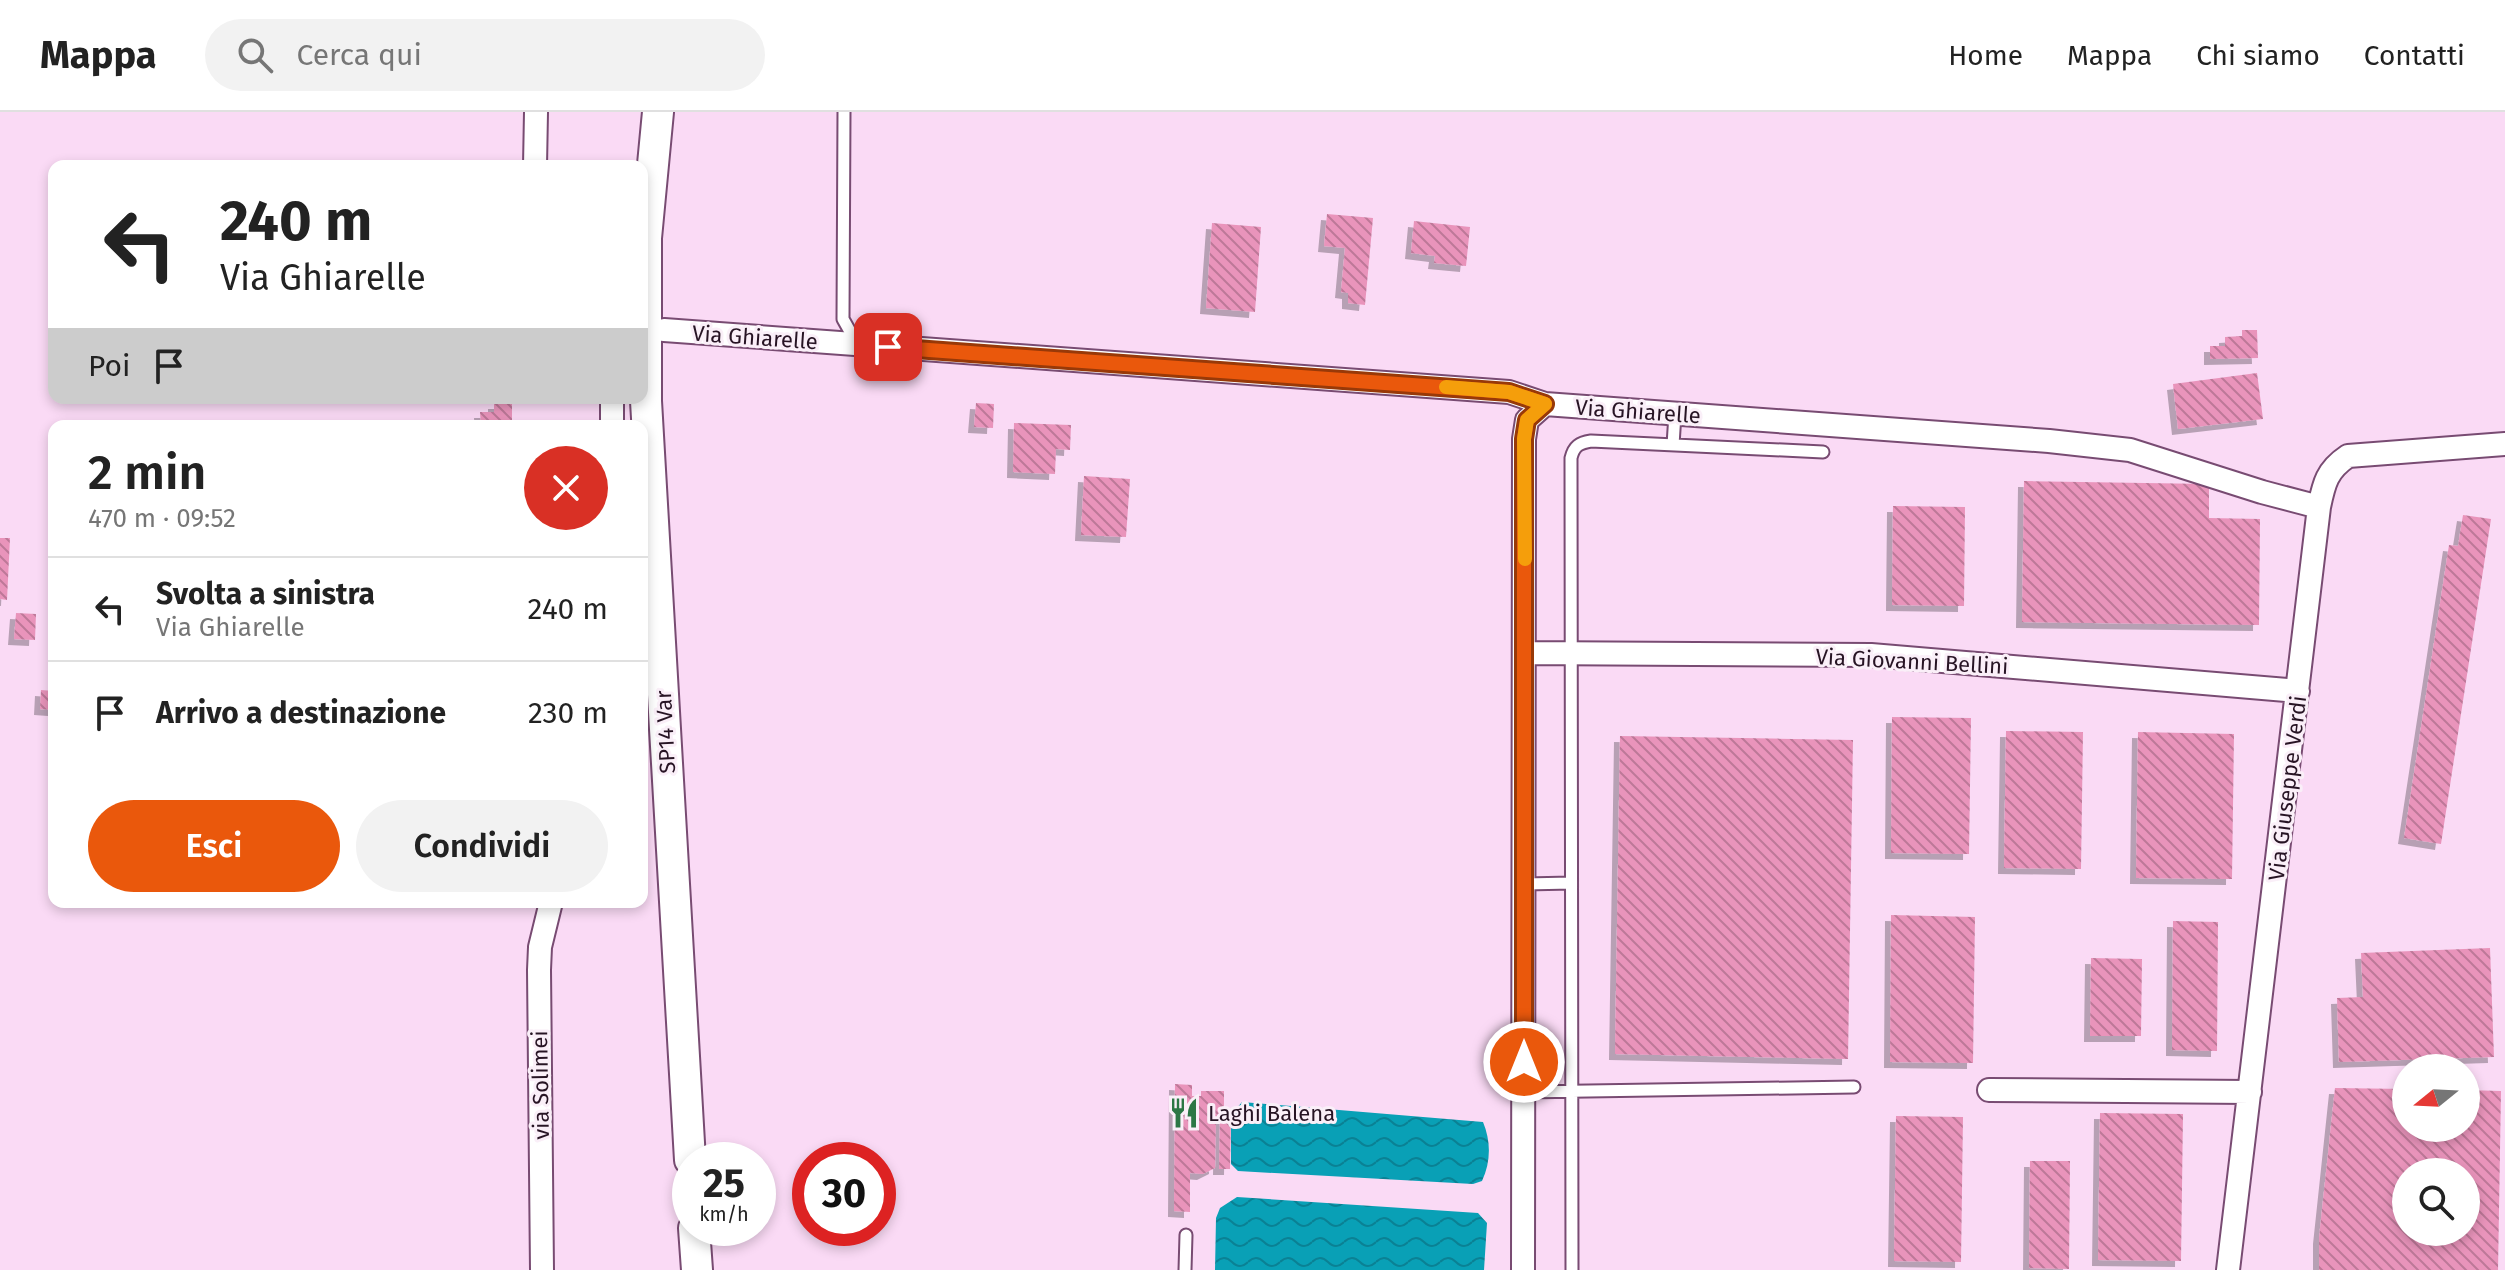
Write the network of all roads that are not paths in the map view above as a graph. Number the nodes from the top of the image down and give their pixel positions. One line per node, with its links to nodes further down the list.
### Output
1 (536, 112): 4 (street)
2 (658, 112): 5 (main road, SP14 Var)
3 (844, 112): 7 (lane)
4 (535, 160)
5 (648, 217)
6 (664, 330): 7 (street, Via Ghiarelle)
7 (857, 344): 8 (street, Via Ghiarelle)
8 (1545, 404): 9 (street, Via Ghiarelle); 15 (street)
9 (1675, 414): 12 (lane); 14 (street, Via Ghiarelle)
10 (648, 436): 26 (main road, SP14 Var)
11 (2505, 444): 14 (street, Via Giuseppe Verdi)
12 (1673, 445): 13 (lane); 16 (lane)
13 (1823, 452)
14 (2319, 507): 17 (street, Via Giuseppe Verdi)
15 (1525, 653): 16 (street, Via Giovanni Bellini); 19 (street)
16 (1571, 653): 17 (street, Via Giovanni Bellini); 18 (lane)
17 (2298, 691): 25 (street, Via Giuseppe Verdi)
18 (1571, 883): 19 (lane); 23 (lane)
19 (1525, 884): 24 (street)
20 (550, 908): 29 (street, via Solimei)
21 (1854, 1087): 23 (lane)
22 (1989, 1090): 25 (street)
23 (1571, 1091): 24 (lane); 33 (lane)
24 (1524, 1092): 32 (street)
25 (2250, 1092): 34 (street, Via Giuseppe Verdi)
26 (689, 1142)
27 (1186, 1235): 31 (lane)
28 (695, 1246): 30 (main road)
29 (542, 1270)
30 (697, 1270)
31 (1185, 1270)
32 (1523, 1270)
33 (1572, 1270)
34 (2228, 1270)

